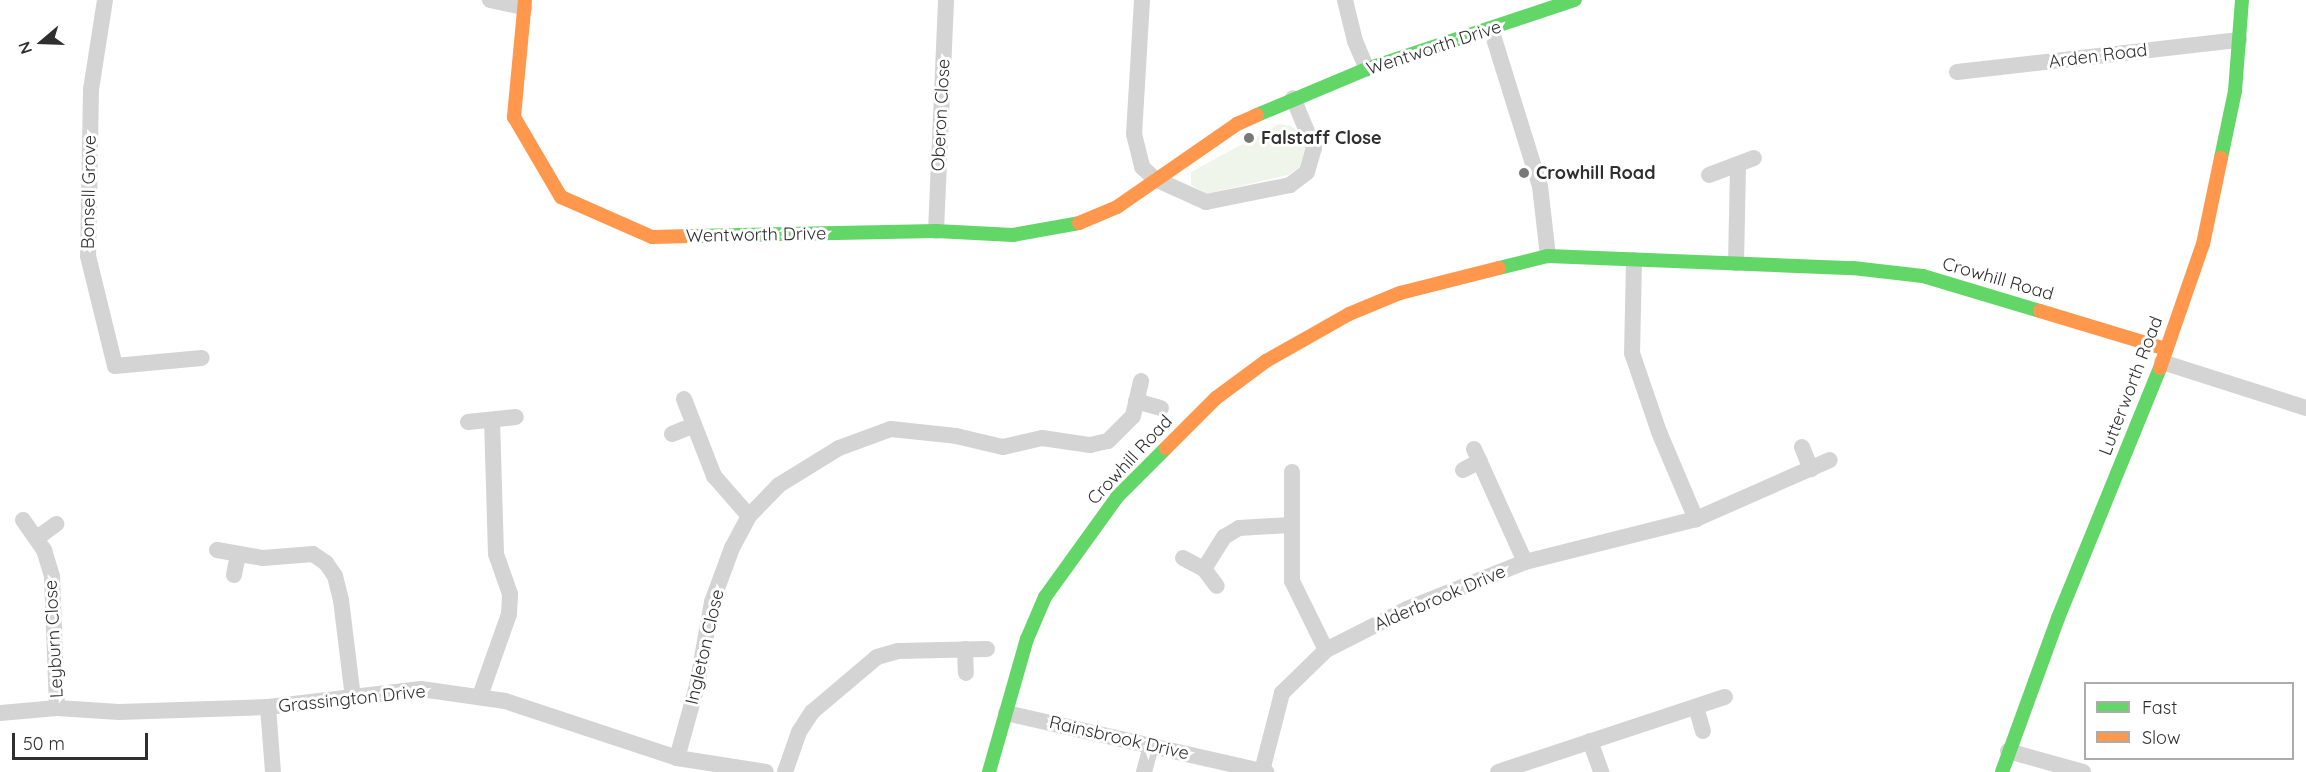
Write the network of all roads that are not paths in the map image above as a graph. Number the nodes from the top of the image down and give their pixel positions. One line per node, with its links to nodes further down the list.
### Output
1 (105, 0): 21 (street, Bonsell Grove)
2 (490, 0): 8 (street)
3 (946, 0): 16 (street, Oberon Close)
4 (1142, 0): 15 (street)
5 (1345, 0): 11 (street)
6 (1575, 0): 9 (street, Wentworth Drive)
7 (2242, 0): 10 (street, Lutterworth Road)
8 (525, 3): 16 (street, Wentworth Drive)
9 (1491, 29): 11 (street, Wentworth Drive); 17 (street)
10 (2239, 39): 12 (street, Arden Road); 20 (street, Lutterworth Road)
11 (1367, 69): 13 (street, Wentworth Drive)
12 (1957, 72)
13 (1293, 98): 15 (street, Wentworth Drive); 15 (street)
14 (1709, 175): 19 (street)
15 (1155, 179): 16 (street, Wentworth Drive)
16 (936, 231)
17 (1548, 256): 18 (street, Crowhill Road); 61 (street, Crowhill Road)
18 (1634, 260): 19 (street, Crowhill Road); 38 (street)
19 (1736, 263): 20 (street, Crowhill Road)
20 (2164, 355): 26 (street); 65 (street, Lutterworth Road)
21 (202, 358)
22 (1141, 381): 24 (street, Ingleton Close)
23 (684, 399): 30 (street)
24 (1136, 401): 25 (street); 37 (street, Ingleton Close)
25 (1161, 408)
26 (2306, 408)
27 (516, 417): 28 (street)
28 (492, 421): 29 (street); 54 (street)
29 (468, 422)
30 (692, 426): 31 (street); 37 (street)
31 (672, 434)
32 (1802, 447): 34 (street)
33 (1830, 460): 34 (street, Alderbrook Drive)
34 (1811, 469): 38 (street, Alderbrook Drive)
35 (1463, 470): 46 (street)
36 (1292, 472): 41 (street)
37 (749, 516): 66 (street, Ingleton Close)
38 (1696, 519): 46 (street, Alderbrook Drive)
39 (23, 520): 42 (street, Leyburn Close)
40 (56, 524): 42 (street)
41 (1289, 525): 47 (street); 52 (street)
42 (37, 538): 59 (street, Leyburn Close)
43 (217, 550): 44 (street)
44 (238, 555): 48 (street); 56 (street)
45 (1183, 558): 47 (street)
46 (1525, 561): 52 (street, Alderbrook Drive)
47 (1204, 569): 49 (street)
48 (234, 575)
49 (1217, 586)
50 (965, 649): 51 (street); 53 (street); 69 (street)
51 (987, 649)
52 (1326, 650): 72 (street, Alderbrook Drive)
53 (966, 673)
54 (480, 696): 56 (street, Grassington Drive); 66 (street, Grassington Drive)
55 (1725, 697): 58 (street)
56 (352, 698): 57 (street, Grassington Drive)
57 (268, 707): 59 (street, Grassington Drive); 67 (street)
58 (1696, 707): 62 (street); 63 (street)
59 (57, 708): 60 (street, Grassington Drive)
60 (0, 713)
61 (1006, 713): 64 (street, Rainsbrook Drive); 70 (street, Crowhill Road)
62 (1703, 731)
63 (1590, 741): 73 (street); 74 (street)
64 (1151, 746): 71 (street); 72 (street, Rainsbrook Drive)
65 (2008, 751): 75 (street, Lutterworth Road); 76 (street)
66 (677, 758): 68 (street, Grassington Drive)
67 (273, 772)
68 (766, 772)
69 (785, 772)
70 (989, 772)
71 (1144, 772)
72 (1264, 772)
73 (1498, 772)
74 (1601, 772)
75 (2002, 772)
76 (2083, 772)

